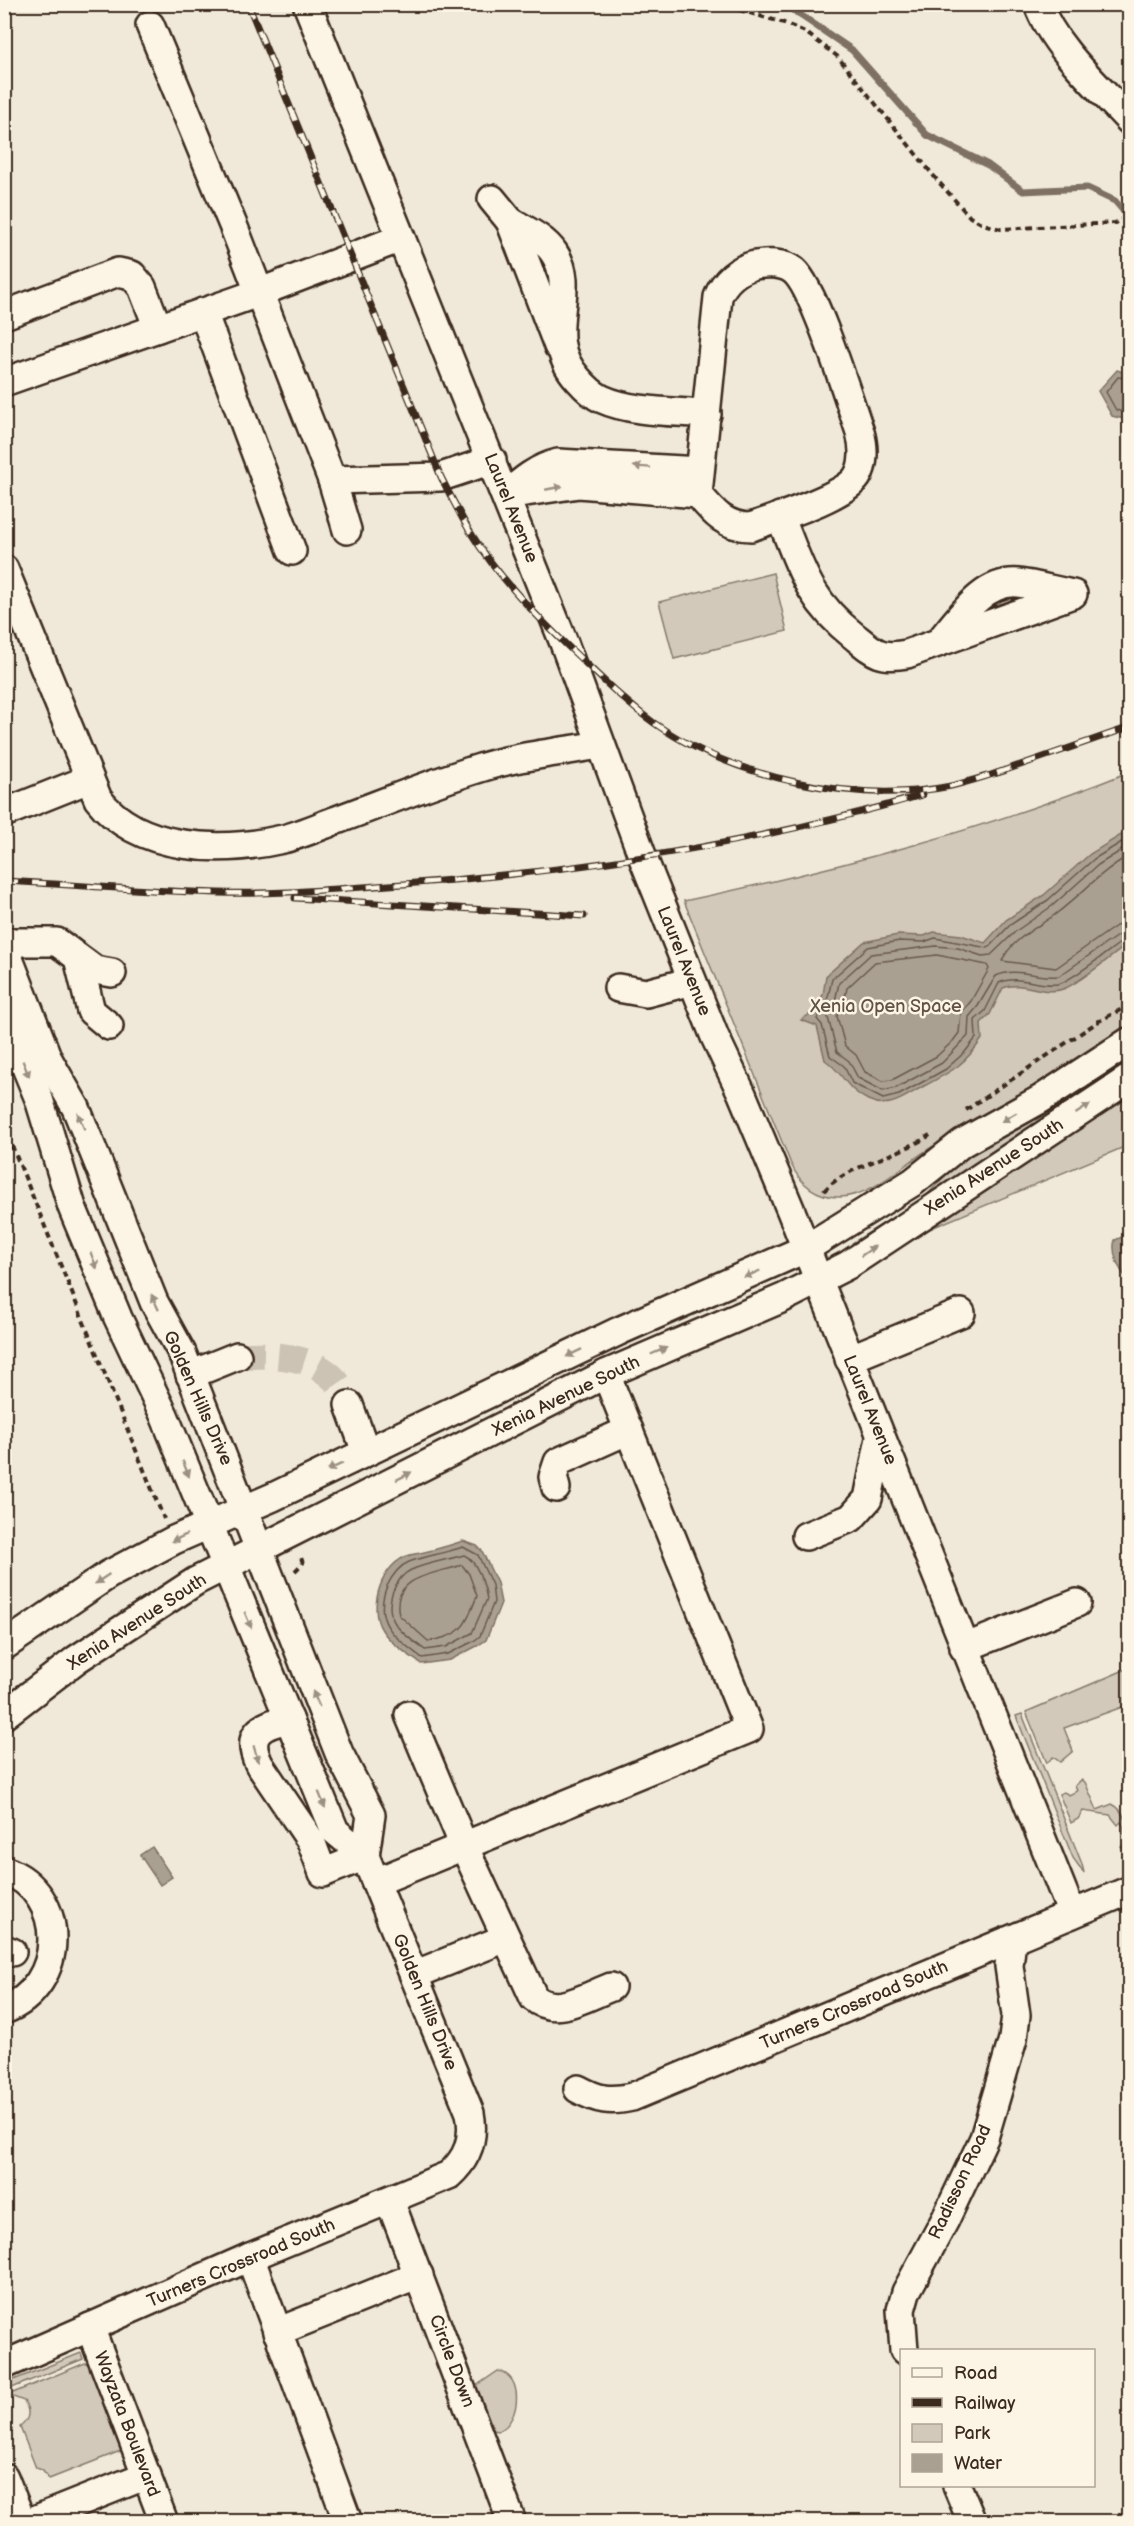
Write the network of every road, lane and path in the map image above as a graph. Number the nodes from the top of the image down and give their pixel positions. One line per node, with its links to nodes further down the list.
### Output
1 (307, 4): 8 (street, Laurel Avenue)
2 (719, 4): 7 (path)
3 (1038, 4): 5 (street)
4 (150, 25): 9 (street)
5 (1130, 122)
6 (492, 199): 14 (street)
7 (1130, 215)
8 (401, 238): 9 (street); 15 (street, Laurel Avenue)
9 (258, 293): 10 (street); 16 (street)
10 (203, 312): 12 (street); 21 (street)
11 (4, 315): 12 (street)
12 (158, 328): 13 (street)
13 (4, 382)
14 (707, 414): 17 (street); 19 (street)
15 (492, 460): 16 (street); 18 (street, Laurel Avenue)
16 (332, 480): 20 (street)
17 (699, 482): 18 (street); 19 (street)
18 (506, 495): 24 (street, Laurel Avenue)
19 (780, 516): 23 (street)
20 (347, 530)
21 (292, 550)
22 (4, 569): 25 (street)
23 (1082, 596)
24 (600, 745): 25 (street); 30 (street, Laurel Avenue)
25 (89, 778): 26 (street)
26 (4, 813)
27 (4, 944): 28 (street); 47 (street, Golden Hills Drive, one-way to 27)
28 (78, 958): 29 (street); 34 (street)
29 (112, 974)
30 (692, 981): 31 (street); 41 (street, Laurel Avenue)
31 (617, 996)
32 (1130, 1005): 37 (path)
33 (4, 1014): 55 (street, Golden Hills Drive, one-way to 55)
34 (109, 1026)
35 (1130, 1041): 41 (street, Xenia Avenue South, one-way to 41)
36 (1130, 1078): 42 (street, Xenia Avenue South, one-way to 36)
37 (964, 1112)
38 (4, 1126): 54 (path)
39 (936, 1131): 40 (path)
40 (825, 1191)
41 (805, 1249): 42 (street, Laurel Avenue); 51 (street, Xenia Avenue South, one-way to 51)
42 (817, 1281): 45 (street, Laurel Avenue); 46 (street, Xenia Avenue South, one-way to 42)
43 (960, 1313): 45 (street)
44 (237, 1356): 47 (street)
45 (849, 1359): 50 (street, Laurel Avenue)
46 (606, 1374): 49 (street); 57 (street, Xenia Avenue South, one-way to 46)
47 (190, 1375): 53 (street, Golden Hills Drive)
48 (349, 1404): 51 (street)
49 (629, 1430): 52 (street); 67 (street)
50 (880, 1438): 56 (street); 63 (street, Laurel Avenue)
51 (366, 1452): 53 (street, Xenia Avenue South, one-way to 53)
52 (556, 1488)
53 (244, 1510): 55 (street, Xenia Avenue South); 57 (street, Golden Hills Drive)
54 (166, 1525)
55 (209, 1525): 59 (street, Golden Hills Drive); 62 (street, Xenia Avenue South, one-way to 62)
56 (807, 1536)
57 (258, 1550): 59 (street, Xenia Avenue South); 68 (street, Golden Hills Drive, one-way to 57)
58 (299, 1551): 60 (path)
59 (226, 1566): 64 (street, Xenia Avenue South); 66 (street, Golden Hills Drive, one-way to 66)
60 (295, 1571)
61 (1077, 1603): 63 (street)
62 (4, 1646)
63 (964, 1648): 72 (street, Laurel Avenue)
64 (4, 1715)
65 (409, 1715): 67 (street)
66 (289, 1719): 68 (street, Golden Hills Drive, one-way to 68); 68 (street, one-way to 68)
67 (464, 1846): 70 (street); 73 (street)
68 (365, 1856): 70 (street, Golden Hills Drive)
69 (4, 1870): 77 (street)
70 (376, 1882): 75 (street, Golden Hills Drive)
71 (1130, 1890): 72 (street, Turners Crossroad South)
72 (1072, 1914): 74 (street, Turners Crossroad South)
73 (506, 1938): 75 (street); 76 (street)
74 (1012, 1940): 78 (street, Turners Crossroad South); 85 (street, Radisson Road)
75 (414, 1975): 79 (street, Golden Hills Drive)
76 (611, 1987)
77 (4, 2010)
78 (578, 2089)
79 (468, 2150): 80 (street, Turners Crossroad South)
80 (390, 2201): 81 (street, Turners Crossroad South); 82 (street, Circle Down)
81 (250, 2257): 83 (street, Turners Crossroad South); 84 (street)
82 (420, 2275): 84 (street); 94 (street, Circle Down)
83 (90, 2327): 86 (street, Turners Crossroad South); 87 (street, Wayzata Boulevard)
84 (278, 2332): 93 (street)
85 (904, 2349)
86 (4, 2364)
87 (147, 2475): 91 (street); 92 (street, Wayzata Boulevard)
88 (4, 2477): 90 (street)
89 (957, 2487): 95 (street)
90 (22, 2522)
91 (29, 2522)
92 (164, 2522)
93 (348, 2522)
94 (512, 2522)
95 (972, 2522)

